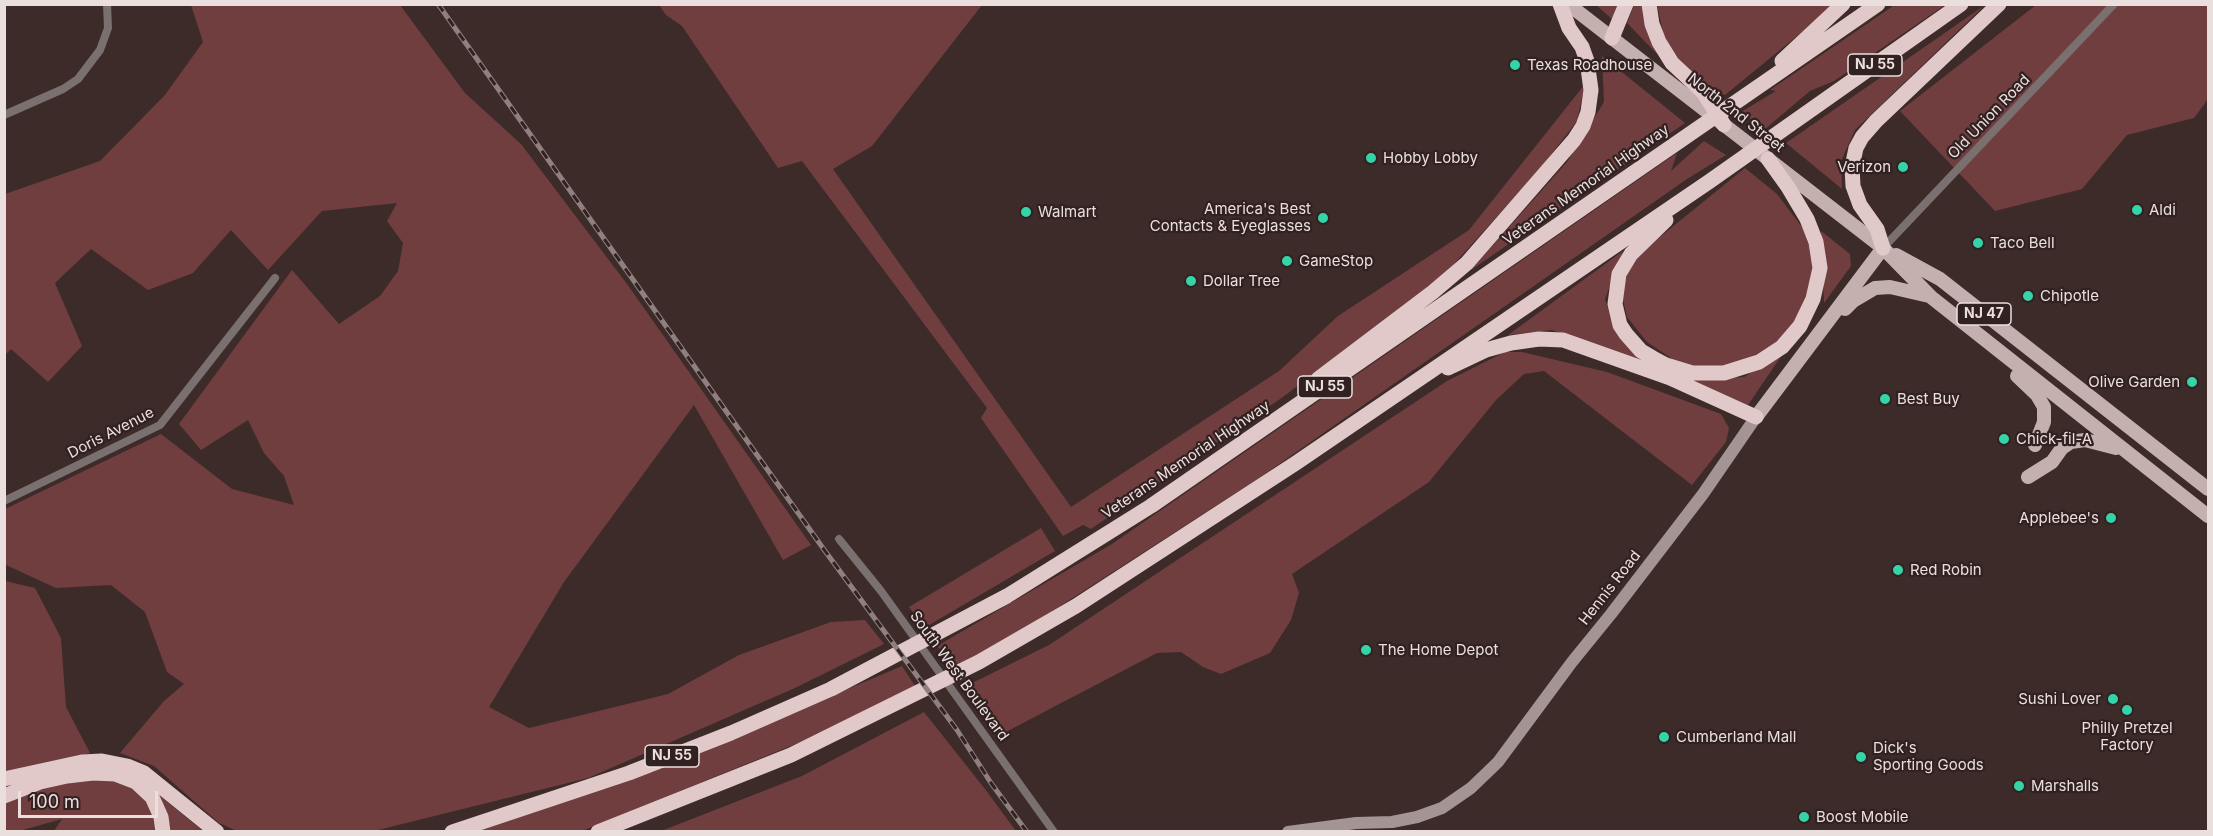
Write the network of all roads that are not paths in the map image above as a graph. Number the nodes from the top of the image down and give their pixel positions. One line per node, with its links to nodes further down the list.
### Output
1 (107, 4): 13 (street)
2 (1560, 4): 27 (highway)
3 (1568, 4): 11 (main road, North 2nd Street / NJ 47)
4 (1626, 4): 11 (highway)
5 (1649, 4): 14 (highway)
6 (1843, 4): 12 (highway)
7 (1878, 4): 12 (highway, Veterans Memorial Highway / NJ 55)
8 (1961, 4): 16 (highway, NJ 55)
9 (1999, 4): 17 (highway)
10 (2114, 4): 17 (street, Old Union Road)
11 (1612, 38): 14 (main road, North 2nd Street / NJ 47)
12 (1753, 91): 27 (highway, Veterans Memorial Highway / NJ 55)
13 (4, 115)
14 (1724, 125): 15 (main road, North 2nd Street / NJ 47)
15 (1768, 159): 16 (highway); 17 (main road, North 2nd Street / NJ 47)
16 (1710, 181): 25 (highway, NJ 55)
17 (1883, 248): 19 (main road, NJ 47); 21 (main road, Hennis Road); 28 (main road, NJ 47)
18 (275, 278): 29 (street, Doris Avenue)
19 (1931, 297): 20 (main road, NJ 47); 21 (main road)
20 (1975, 332): 23 (main road); 24 (main road, NJ 47)
21 (1818, 336): 22 (main road, Hennis Road)
22 (1756, 417): 25 (highway); 39 (street, Hennis Road)
23 (2035, 445)
24 (2127, 452): 26 (main road); 30 (main road, NJ 47)
25 (1296, 463): 37 (highway, NJ 55)
26 (2028, 477)
27 (1183, 484): 36 (highway, Veterans Memorial Highway / NJ 55)
28 (2208, 489)
29 (4, 501)
30 (2208, 516)
31 (839, 539): 38 (street, South West Boulevard)
32 (4, 779): 35 (highway)
33 (4, 796): 34 (highway)
34 (163, 831)
35 (217, 831)
36 (452, 831)
37 (598, 831)
38 (1054, 831)
39 (1288, 831)

